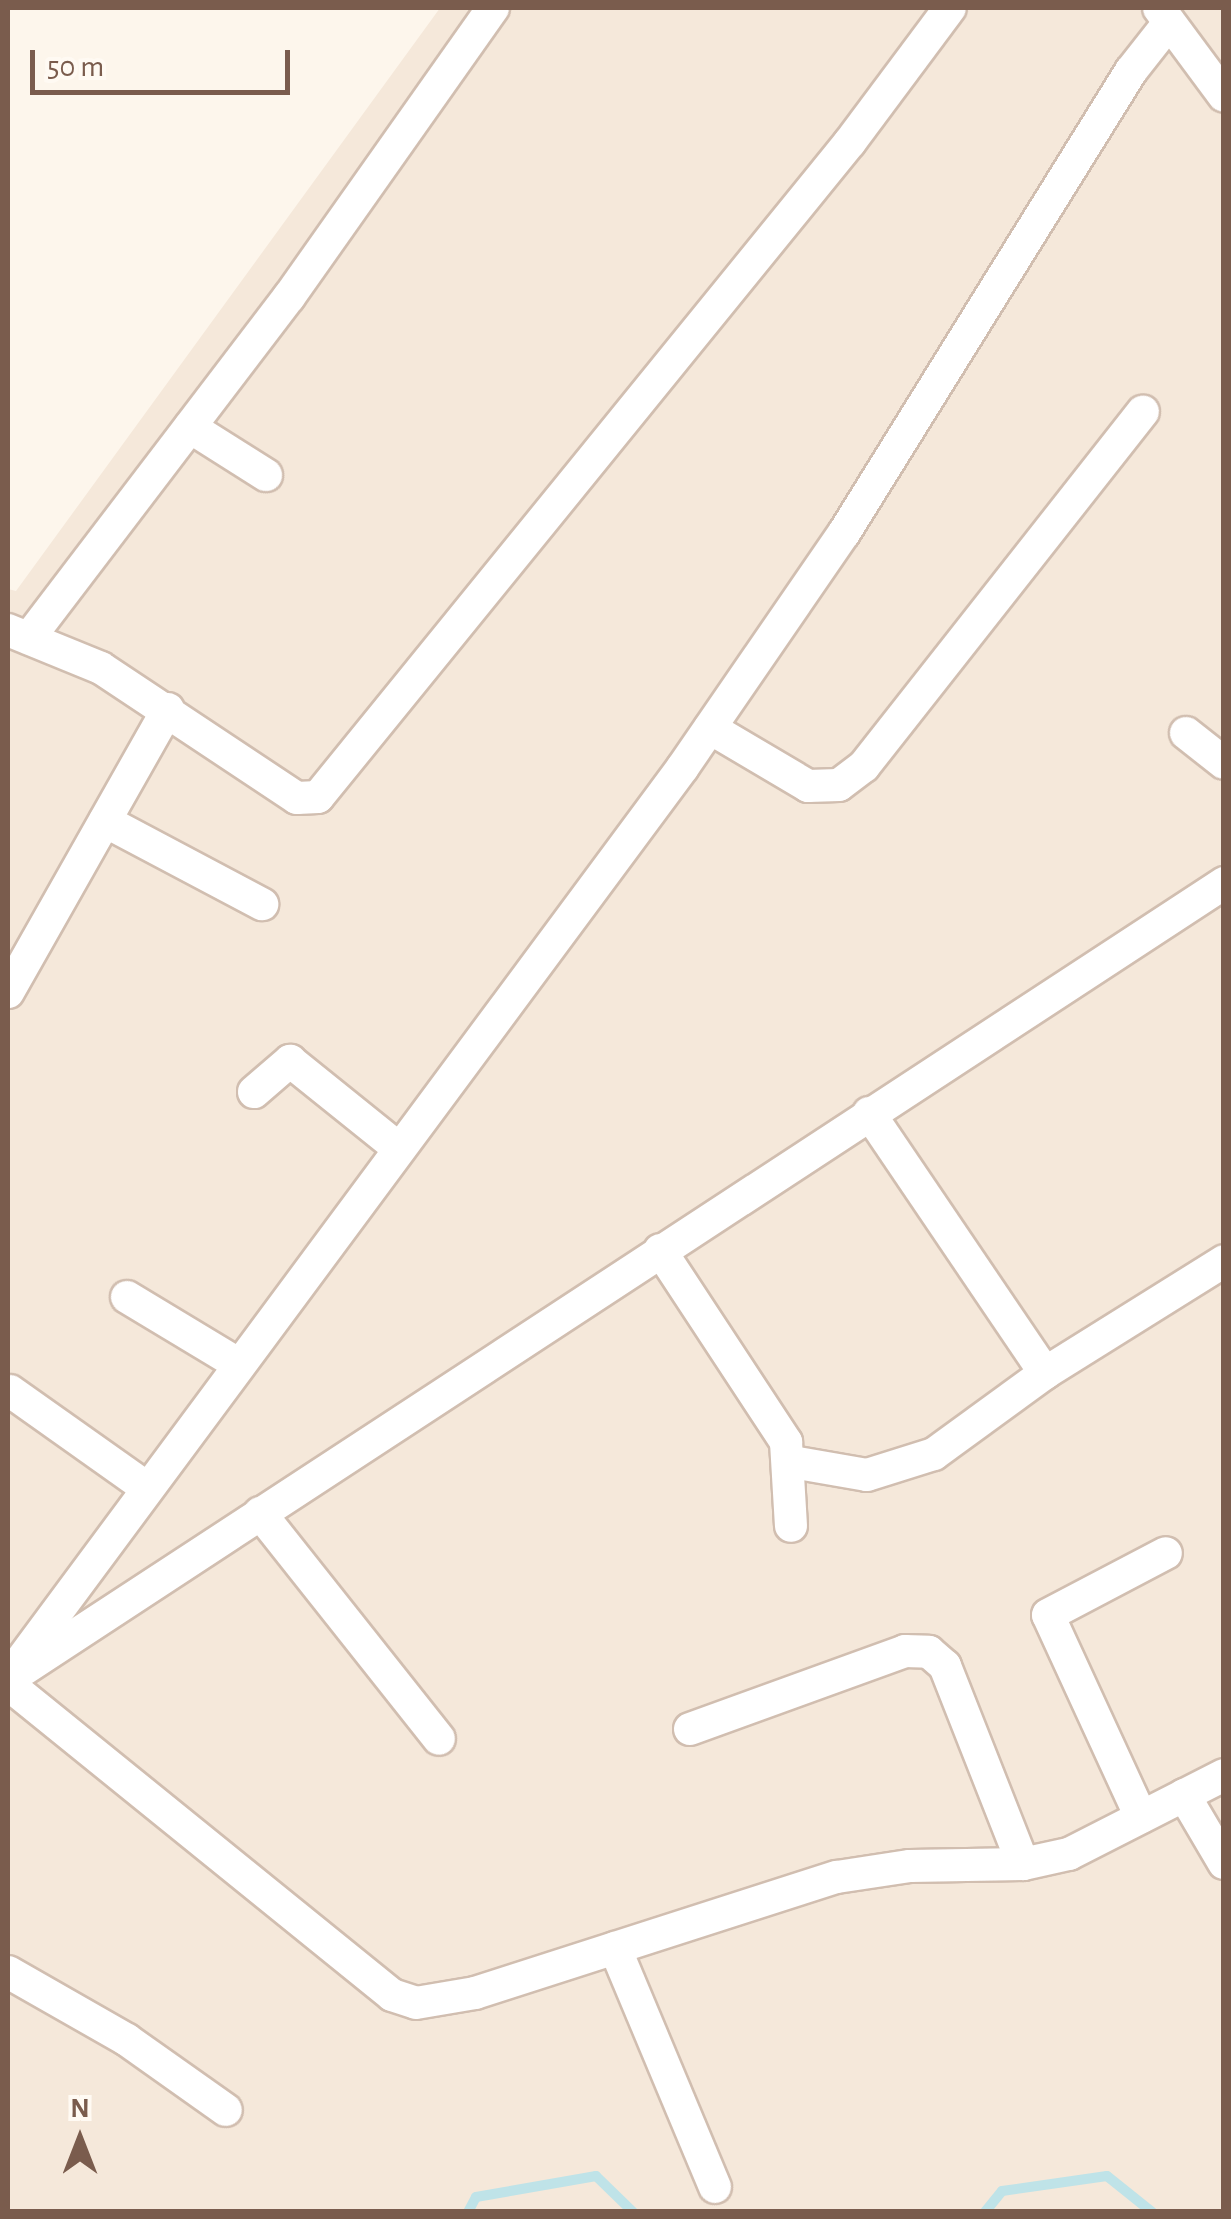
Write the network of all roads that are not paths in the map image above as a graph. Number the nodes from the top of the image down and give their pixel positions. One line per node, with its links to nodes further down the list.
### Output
1 (494, 8): 6 (street)
2 (950, 8): 9 (street)
3 (1164, 16): 4 (street); 10 (street)
4 (1224, 96)
5 (1143, 412): 10 (street)
6 (190, 428): 7 (street); 8 (street)
7 (266, 474)
8 (18, 634): 9 (street)
9 (168, 709): 13 (street)
10 (710, 728): 19 (street)
11 (1186, 733): 12 (street)
12 (1224, 763)
13 (105, 821): 15 (street); 16 (street)
14 (1224, 883): 18 (street)
15 (262, 904)
16 (8, 992)
17 (254, 1092): 19 (street)
18 (870, 1114): 20 (street); 24 (street)
19 (397, 1148): 23 (street)
20 (660, 1250): 26 (street); 28 (street)
21 (1224, 1262): 24 (street)
22 (126, 1297): 23 (street)
23 (238, 1364): 27 (street)
24 (1045, 1373): 26 (street)
25 (10, 1391): 27 (street)
26 (792, 1462): 29 (street)
27 (147, 1488): 31 (street)
28 (260, 1513): 31 (street); 33 (street)
29 (791, 1526)
30 (1166, 1553): 36 (street)
31 (8, 1681): 39 (street)
32 (690, 1729): 37 (street)
33 (439, 1739)
34 (1224, 1774): 35 (street)
35 (1184, 1795): 36 (street); 38 (street)
36 (1141, 1817): 37 (street)
37 (1023, 1864): 39 (street)
38 (1224, 1864)
39 (615, 1948): 42 (street)
40 (8, 1972): 41 (street)
41 (226, 2110)
42 (715, 2187)

